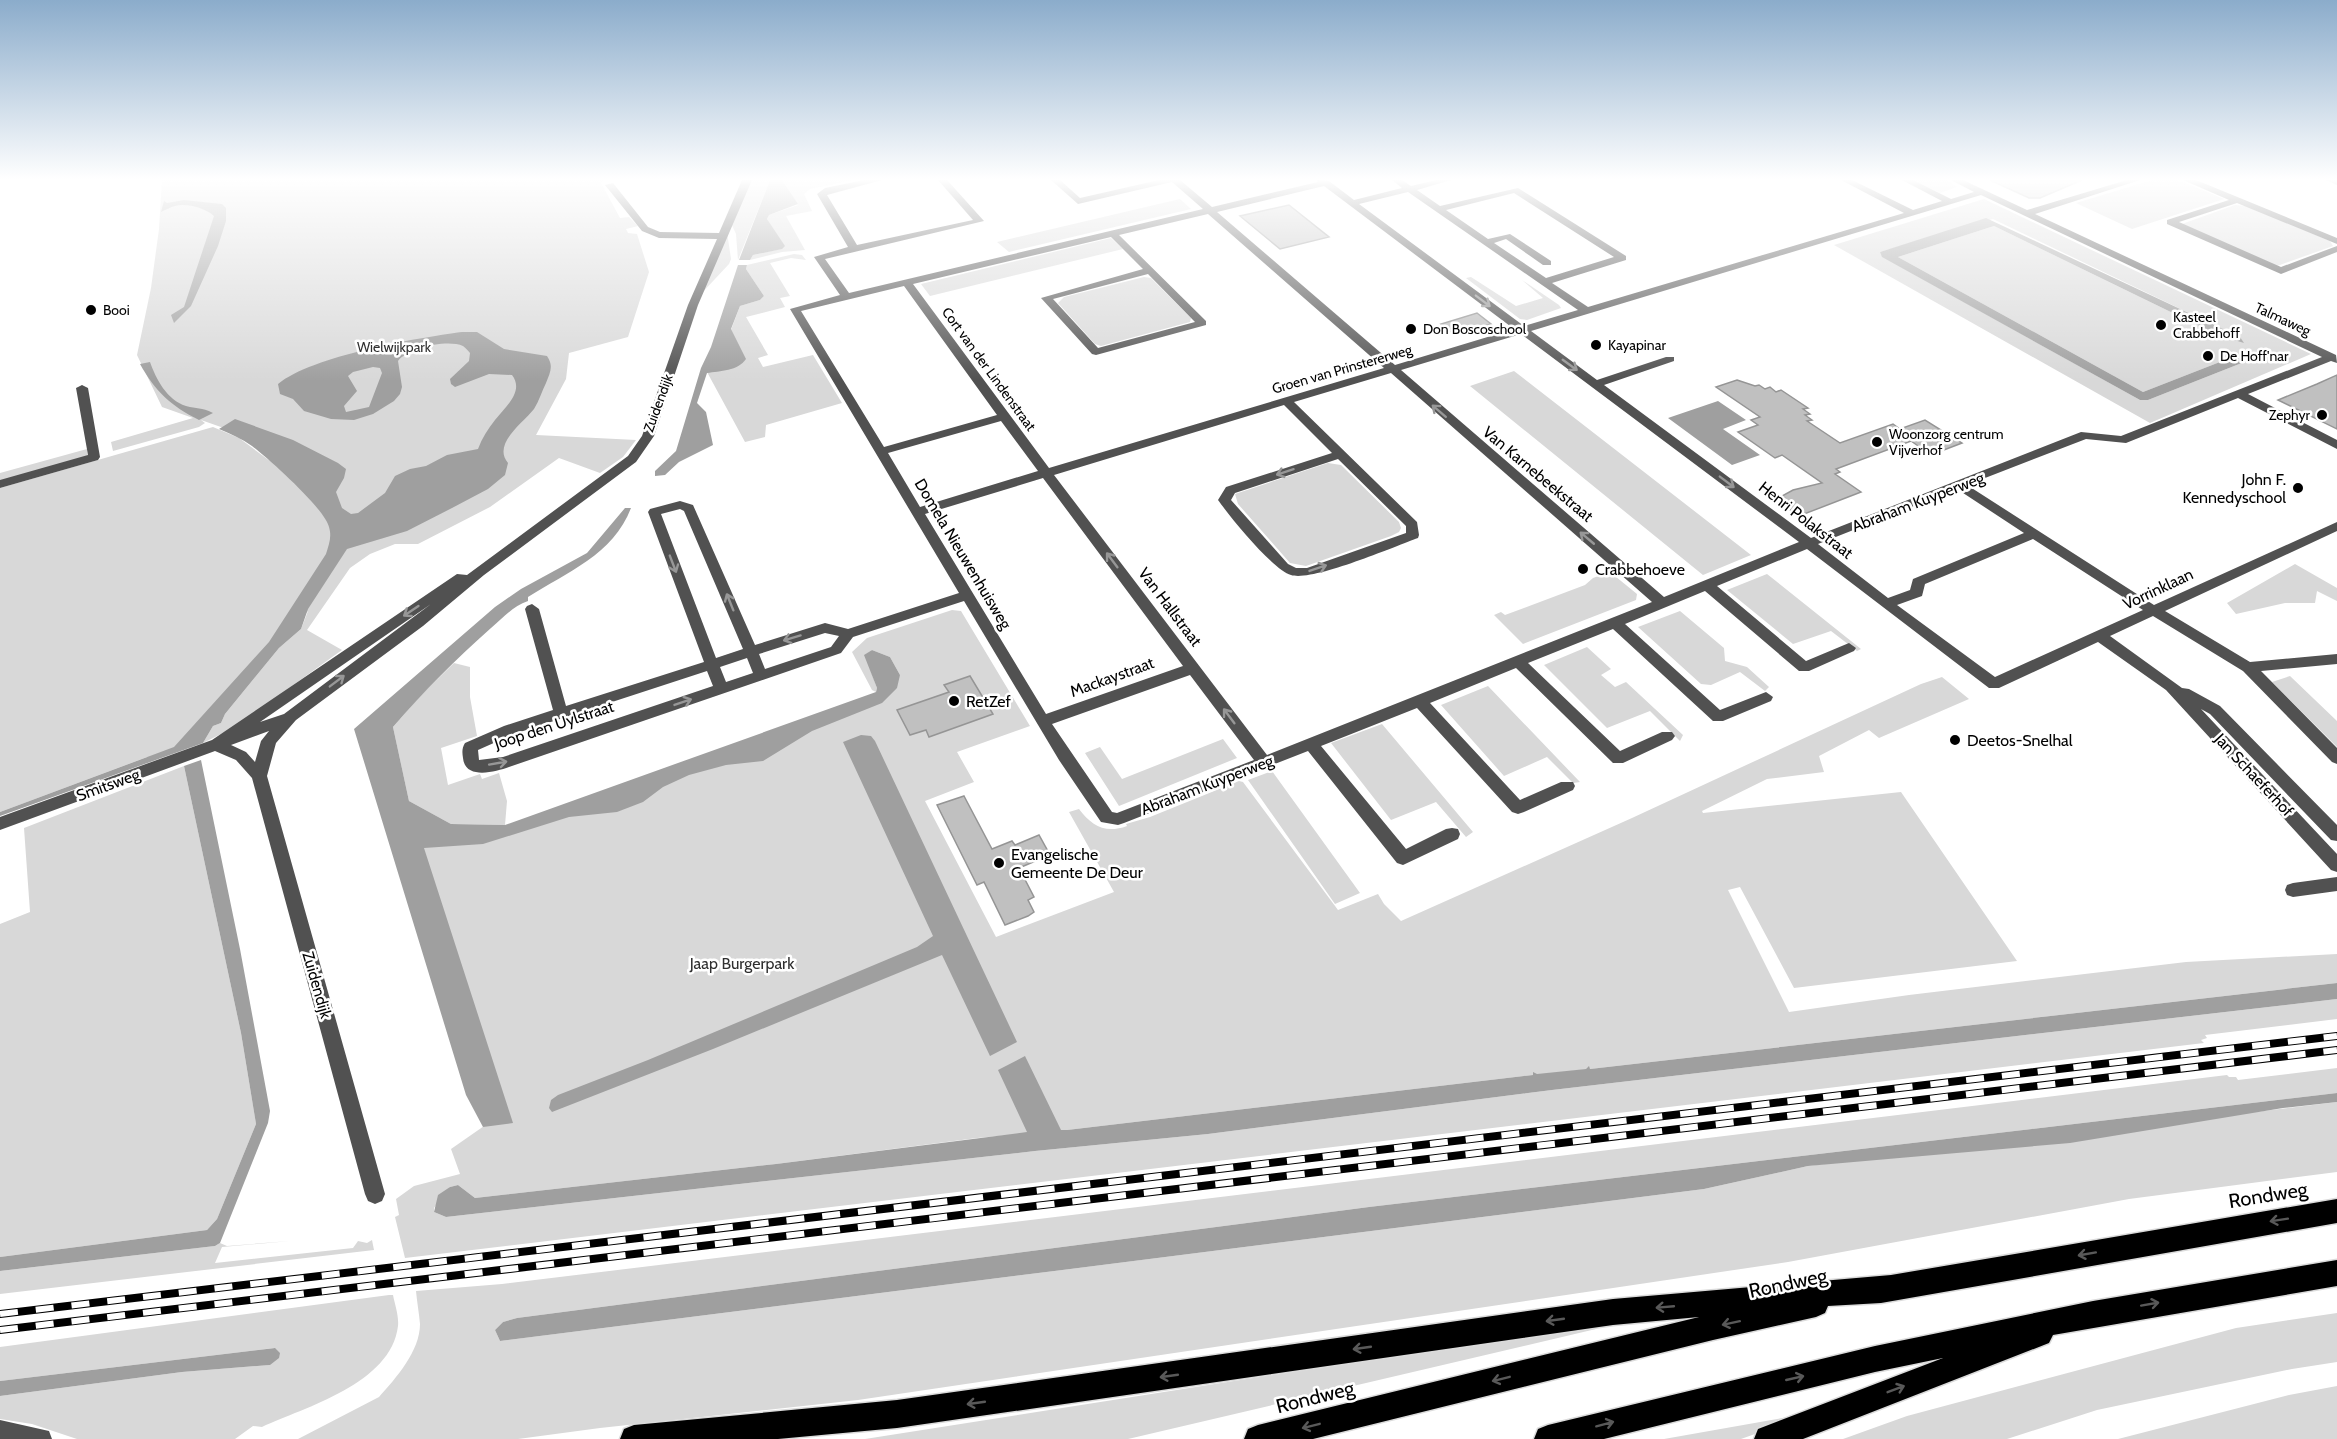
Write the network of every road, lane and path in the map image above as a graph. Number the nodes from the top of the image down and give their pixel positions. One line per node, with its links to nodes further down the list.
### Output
1 (717, 247): 40 (street, Zuidendijk)
2 (862, 247): 13 (street)
3 (1054, 247): 18 (street)
4 (1127, 247): 16 (street)
5 (1251, 247): 24 (street, Van Karnebeekstraat)
6 (1411, 247): 21 (street, Henri Polakstraat, one-way to 21)
7 (1494, 247): 17 (street)
8 (1524, 247): 15 (street)
9 (1605, 247): 17 (street)
10 (1797, 247): 20 (street, Groen van Prinstererweg)
11 (2099, 247): 22 (street, Talmaweg)
12 (2226, 247): 14 (street)
13 (854, 249): 19 (street)
14 (2337, 249)
15 (1547, 263)
16 (1150, 270): 16 (street)
17 (1545, 282): 20 (street)
18 (907, 283): 19 (street); 29 (street, Cort van der Lindenstraat)
19 (846, 297): 31 (street, Domela Nieuwenhuisweg)
20 (1585, 310): 21 (street, Groen van Prinstererweg)
21 (1523, 331): 24 (street, Groen van Prinstererweg); 25 (street, Henri Polakstraat, one-way to 25)
22 (2334, 358): 27 (street, Abraham Kuyperweg)
23 (1670, 359): 25 (street)
24 (1392, 370): 28 (street, Groen van Prinstererweg); 43 (street, Van Karnebeekstraat, one-way to 24)
25 (1595, 384): 39 (street, Henri Polakstraat, one-way to 39)
26 (82, 388): 34 (street)
27 (2240, 395): 30 (street); 35 (street, Abraham Kuyperweg)
28 (1286, 401): 32 (street); 33 (street, Groen van Prinstererweg)
29 (1004, 417): 31 (street); 33 (street, Cort van der Lindenstraat)
30 (2337, 445)
31 (879, 452): 36 (street, Domela Nieuwenhuisweg)
32 (1340, 454): 32 (street, one-way to 32)
33 (1047, 473): 36 (street, Groen van Prinstererweg); 55 (street, Van Hallstraat, one-way to 33)
34 (0, 483)
35 (1960, 486): 38 (street); 39 (street, Abraham Kuyperweg)
36 (916, 512): 42 (street, Domela Nieuwenhuisweg)
37 (2337, 526): 46 (street, Vorrinklaan)
38 (2033, 534): 44 (street); 46 (street)
39 (1809, 543): 41 (street, Abraham Kuyperweg); 44 (street, Henri Polakstraat)
40 (479, 572): 64 (street, Zuidendijk, one-way to 40); 68 (street, Zuidendijk, one-way to 68)
41 (1708, 586): 43 (street, Abraham Kuyperweg); 50 (street)
42 (967, 595): 48 (street, Joop den Uylstraat); 65 (street, Domela Nieuwenhuisweg)
43 (1663, 604): 47 (street, Abraham Kuyperweg)
44 (1887, 604): 58 (street, Henri Polakstraat)
45 (532, 609): 63 (street, Joop den Uylstraat)
46 (2153, 610): 49 (street, Vorrinklaan); 56 (street)
47 (1615, 623): 53 (street, Abraham Kuyperweg); 61 (street)
48 (848, 634): 51 (street, Joop den Uylstraat, one-way to 51); 57 (street, Joop den Uylstraat)
49 (2099, 635): 58 (street, Vorrinklaan); 59 (street, Jan Schaeferhof)
50 (1849, 648)
51 (750, 651): 54 (street, Joop den Uylstraat); 54 (street, one-way to 54); 57 (street)
52 (2336, 661): 56 (street)
53 (1518, 662): 62 (street, Abraham Kuyperweg); 66 (street)
54 (712, 664): 60 (street); 63 (street, Joop den Uylstraat)
55 (1193, 668): 65 (street, Mackaystraat); 70 (street, Van Hallstraat, one-way to 55)
56 (2248, 668): 69 (street)
57 (761, 675): 60 (street, Joop den Uylstraat)
58 (1994, 684)
59 (2171, 686): 76 (street, Jan Schaeferhof); 77 (street, Jan Schaeferhof)
60 (721, 688): 63 (street, Joop den Uylstraat, one-way to 60)
61 (1766, 697)
62 (1419, 701): 67 (street, Abraham Kuyperweg); 72 (street)
63 (561, 714)
64 (291, 717): 68 (street, Zuidendijk); 71 (street, Zuidendijk)
65 (1043, 721): 73 (street, Domela Nieuwenhuisweg)
66 (1667, 736)
67 (1311, 744): 70 (street, Abraham Kuyperweg); 75 (street)
68 (216, 745): 71 (street, Zuidendijk); 74 (street, Smitsweg)
69 (2337, 758)
70 (1264, 763): 73 (street, Abraham Kuyperweg)
71 (259, 776): 80 (street, Zuidendijk)
72 (1567, 786)
73 (1103, 816)
74 (0, 824)
75 (1452, 834)
76 (2337, 835)
77 (2337, 865)
78 (2337, 884): 79 (street)
79 (2293, 890)
80 (375, 1194)
81 (2337, 1211): 83 (highway, Rondweg, one-way to 83)
82 (2337, 1273): 84 (highway, one-way to 82)
83 (1891, 1288): 87 (highway, one-way to 87); 88 (highway, Rondweg, one-way to 88)
84 (2092, 1314): 89 (highway, one-way to 84); 90 (highway, one-way to 84)
85 (0, 1431): 86 (street)
86 (41, 1439)
87 (634, 1439)
88 (1258, 1439)
89 (1548, 1439)
90 (1768, 1439)

